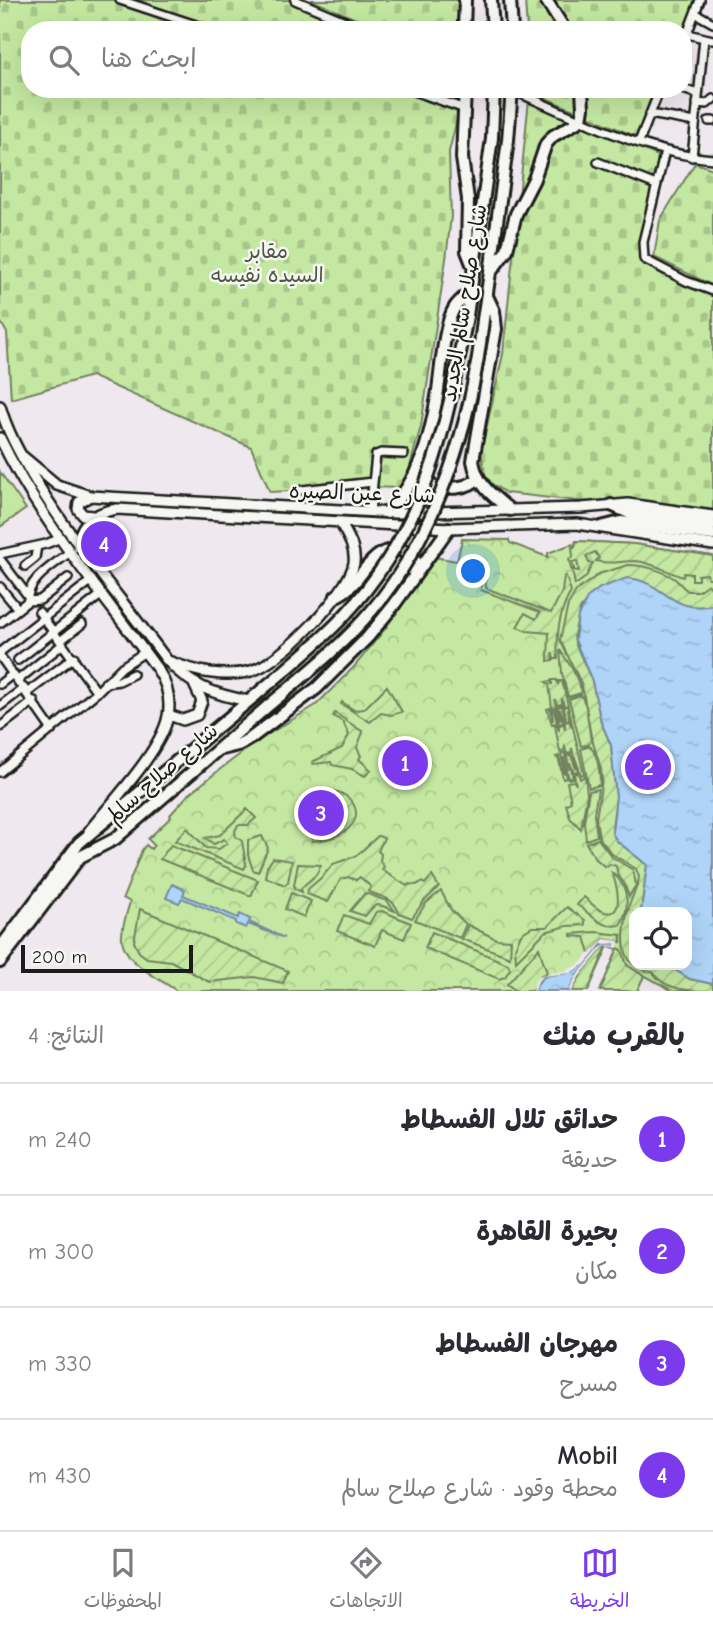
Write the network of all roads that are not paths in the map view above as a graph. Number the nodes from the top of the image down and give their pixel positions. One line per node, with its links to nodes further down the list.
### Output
1 (120, 0): 9 (street)
2 (295, 0): 10 (street)
3 (466, 0): 11 (highway)
4 (491, 0): 12 (highway)
5 (510, 0): 13 (highway)
6 (546, 0): 14 (highway)
7 (700, 0): 8 (street)
8 (695, 13): 15 (street); 16 (street)
9 (184, 21)
10 (345, 21)
11 (465, 21)
12 (492, 21)
13 (511, 21)
14 (559, 21)
15 (691, 21)
16 (713, 24): 17 (street)
17 (708, 39): 19 (street)
18 (692, 92): 19 (street)
19 (698, 94): 28 (street)
20 (434, 98): 29 (street)
21 (465, 98): 29 (highway)
22 (494, 98): 39 (highway, شارع صلاح سالم الجديد)
23 (510, 98): 40 (highway, شارع صلاح سالم الجديد, bridge)
24 (531, 98): 31 (street)
25 (582, 98): 31 (highway)
26 (656, 98): 30 (street)
27 (713, 99): 28 (street)
28 (698, 103): 32 (street)
29 (466, 109): 39 (highway)
30 (650, 114): 32 (street); 33 (street)
31 (581, 120): 33 (street); 40 (highway)
32 (695, 122): 35 (street)
33 (639, 142): 34 (street)
34 (665, 151): 35 (street); 38 (street)
35 (692, 157): 36 (street)
36 (713, 159)
37 (598, 162): 38 (street)
38 (656, 185): 41 (street)
39 (474, 269): 42 (highway, شارع صلاح سالم الجديد)
40 (490, 273): 43 (highway, شارع صلاح سالم الجديد)
41 (713, 290)
42 (470, 292): 49 (highway); 96 (highway, شارع صلاح سالم الجديد, bridge)
43 (487, 296): 48 (highway); 99 (highway, شارع صلاح سالم الجديد, bridge)
44 (0, 406): 47 (main road, شارع صلاح سالم)
45 (0, 438): 64 (main road, شارع صلاح سالم)
46 (404, 454): 50 (street)
47 (21, 455): 52 (main road, شارع عين الصيره); 67 (main road, شارع صلاح سالم)
48 (478, 478): 49 (highway); 54 (highway)
49 (414, 479): 56 (highway)
50 (373, 482): 51 (street); 55 (street)
51 (302, 490)
52 (90, 496): 55 (main road, شارع عين الصيره); 57 (main road)
53 (611, 505): 54 (main road, شارع عين الصيره); 58 (main road, شارع عين الصيره); 60 (highway)
54 (510, 510): 56 (main road, شارع عين الصيره)
55 (370, 512): 56 (main road, شارع عين الصيره)
56 (387, 513)
57 (93, 516): 59 (main road, شارع عين الصيره); 67 (main road)
58 (713, 516)
59 (340, 523): 61 (main road, شارع عين الصيره); 76 (main road)
60 (713, 524)
61 (449, 527): 62 (main road, شارع عين الصيره); 71 (highway)
62 (601, 527): 63 (highway); 65 (main road, شارع عين الصيره)
63 (713, 535)
64 (61, 538): 66 (street); 67 (main road, شارع صلاح سالم)
65 (713, 545)
66 (37, 546): 68 (street); 70 (street)
67 (75, 549): 73 (main road, شارع صلاح سالم); 77 (street); 87 (main road, شارع صلاح سالم)
68 (0, 554)
69 (0, 559): 77 (street)
70 (25, 566)
71 (414, 577): 76 (highway); 103 (highway)
72 (68, 578): 77 (street)
73 (92, 580): 75 (main road, شارع صلاح سالم); 79 (street)
74 (0, 587): 78 (street)
75 (102, 594): 82 (street); 84 (main road, شارع صلاح سالم)
76 (336, 596): 87 (main road)
77 (28, 598): 78 (street)
78 (18, 609): 80 (street)
79 (41, 615): 82 (street); 86 (street)
80 (2, 619)
81 (82, 624): 83 (street)
82 (53, 632): 83 (street); 88 (street)
83 (62, 643): 85 (street); 90 (street)
84 (145, 652): 91 (street); 100 (main road, شارع صلاح سالم)
85 (74, 657): 94 (street); 95 (street)
86 (1, 658): 90 (street)
87 (166, 659): 93 (main road, شارع صلاح سالم)
88 (18, 660)
89 (133, 674): 91 (street)
90 (16, 677): 92 (street); 94 (street)
91 (106, 683): 95 (street)
92 (0, 684)
93 (194, 684): 96 (main road, شارع صلاح سالم); 100 (main road)
94 (26, 691): 97 (street); 98 (street)
95 (97, 692): 102 (street)
96 (253, 698): 105 (highway, شارع صلاح سالم)
97 (34, 701): 101 (street); 102 (street)
98 (0, 706)
99 (268, 706): 103 (highway, شارع صلاح سالم)
100 (169, 715): 105 (main road, شارع صلاح سالم)
101 (0, 727)
102 (52, 730): 104 (street)
103 (219, 749): 107 (highway, شارع صلاح سالم)
104 (1, 768)
105 (79, 843): 106 (highway, شارع صلاح سالم)
106 (0, 948)
107 (0, 962)

